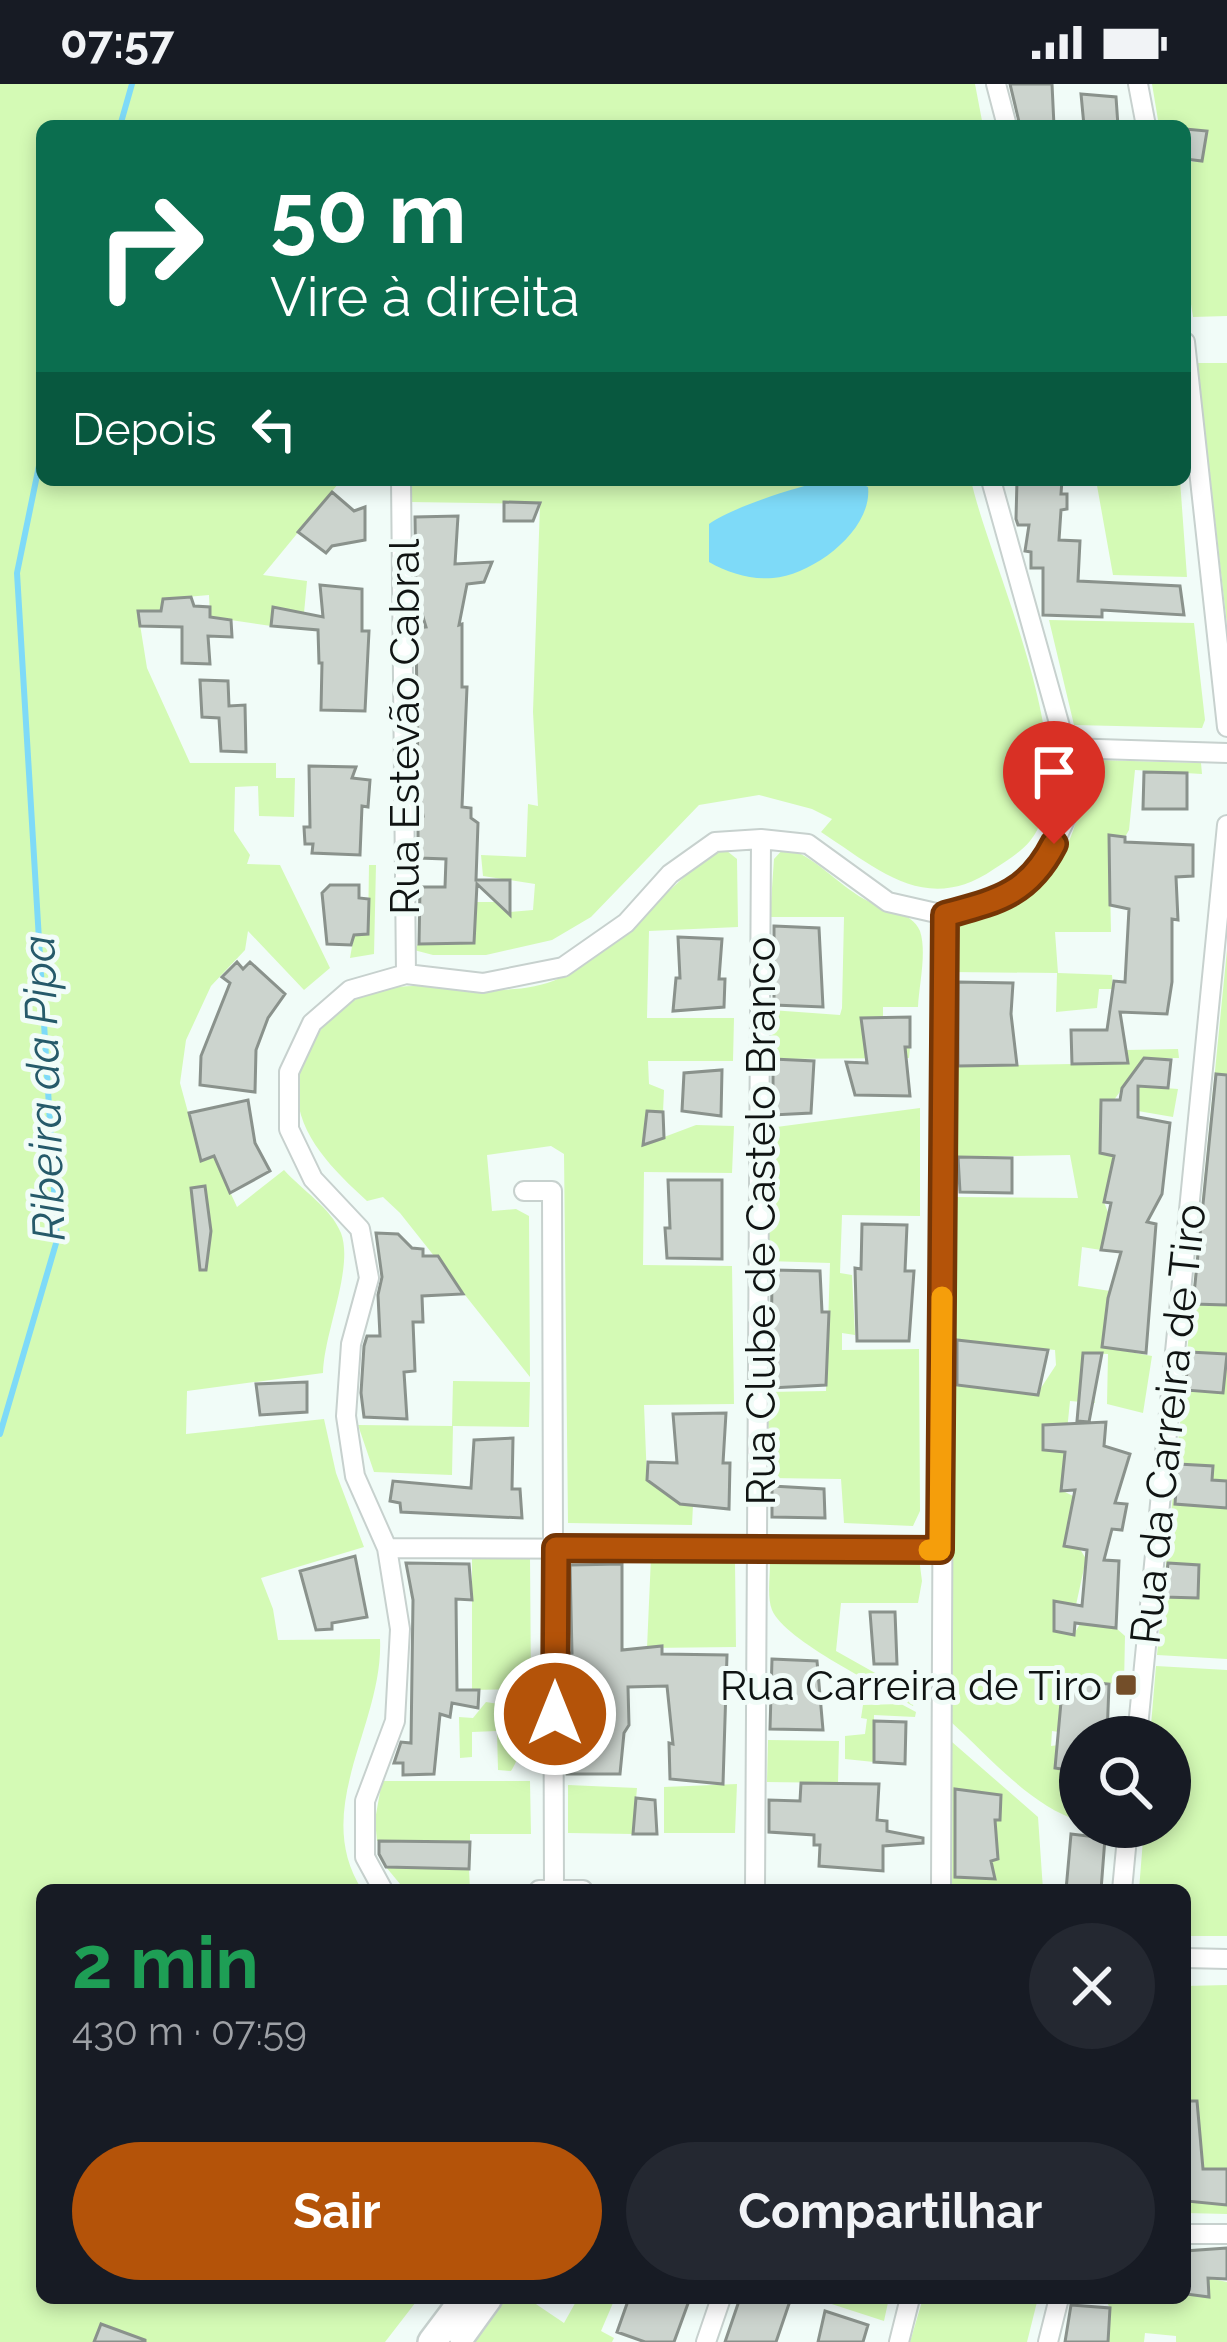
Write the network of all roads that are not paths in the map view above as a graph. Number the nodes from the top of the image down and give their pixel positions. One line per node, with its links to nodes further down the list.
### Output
1 (996, 84): 3 (street)
2 (1138, 84): 4 (street)
3 (1005, 120)
4 (1145, 120)
5 (1191, 396): 8 (street)
6 (401, 486): 14 (street, Rua Estevão Cabral)
7 (993, 486): 9 (street)
8 (1227, 727)
9 (1066, 748): 10 (street); 13 (street)
10 (1227, 753)
11 (1227, 825): 20 (street, Rua da Carreira de Tiro)
12 (761, 839): 13 (street); 14 (street); 16 (street, Rua Clube de Castelo Branco)
13 (945, 915): 19 (street)
14 (406, 974): 17 (street)
15 (524, 1191): 18 (street)
16 (758, 1547): 18 (street); 19 (street); 24 (street, Rua Clube de Castelo Branco)
17 (387, 1548): 18 (street); 22 (street)
18 (556, 1548): 23 (street)
19 (940, 1550): 25 (street)
20 (1139, 1716)
21 (1126, 1848): 26 (street)
22 (380, 1884)
23 (554, 1884)
24 (755, 1884)
25 (941, 1884)
26 (1123, 1884)
27 (1191, 1958): 28 (street)
28 (1227, 1959)
29 (1191, 2234): 30 (street)
30 (1227, 2234)
31 (461, 2304): 36 (main road)
32 (484, 2304): 37 (main road)
33 (719, 2304): 38 (street)
34 (908, 2304): 39 (street)
35 (1058, 2304): 40 (street)
36 (432, 2342)
37 (455, 2342)
38 (706, 2342)
39 (899, 2342)
40 (1048, 2342)

